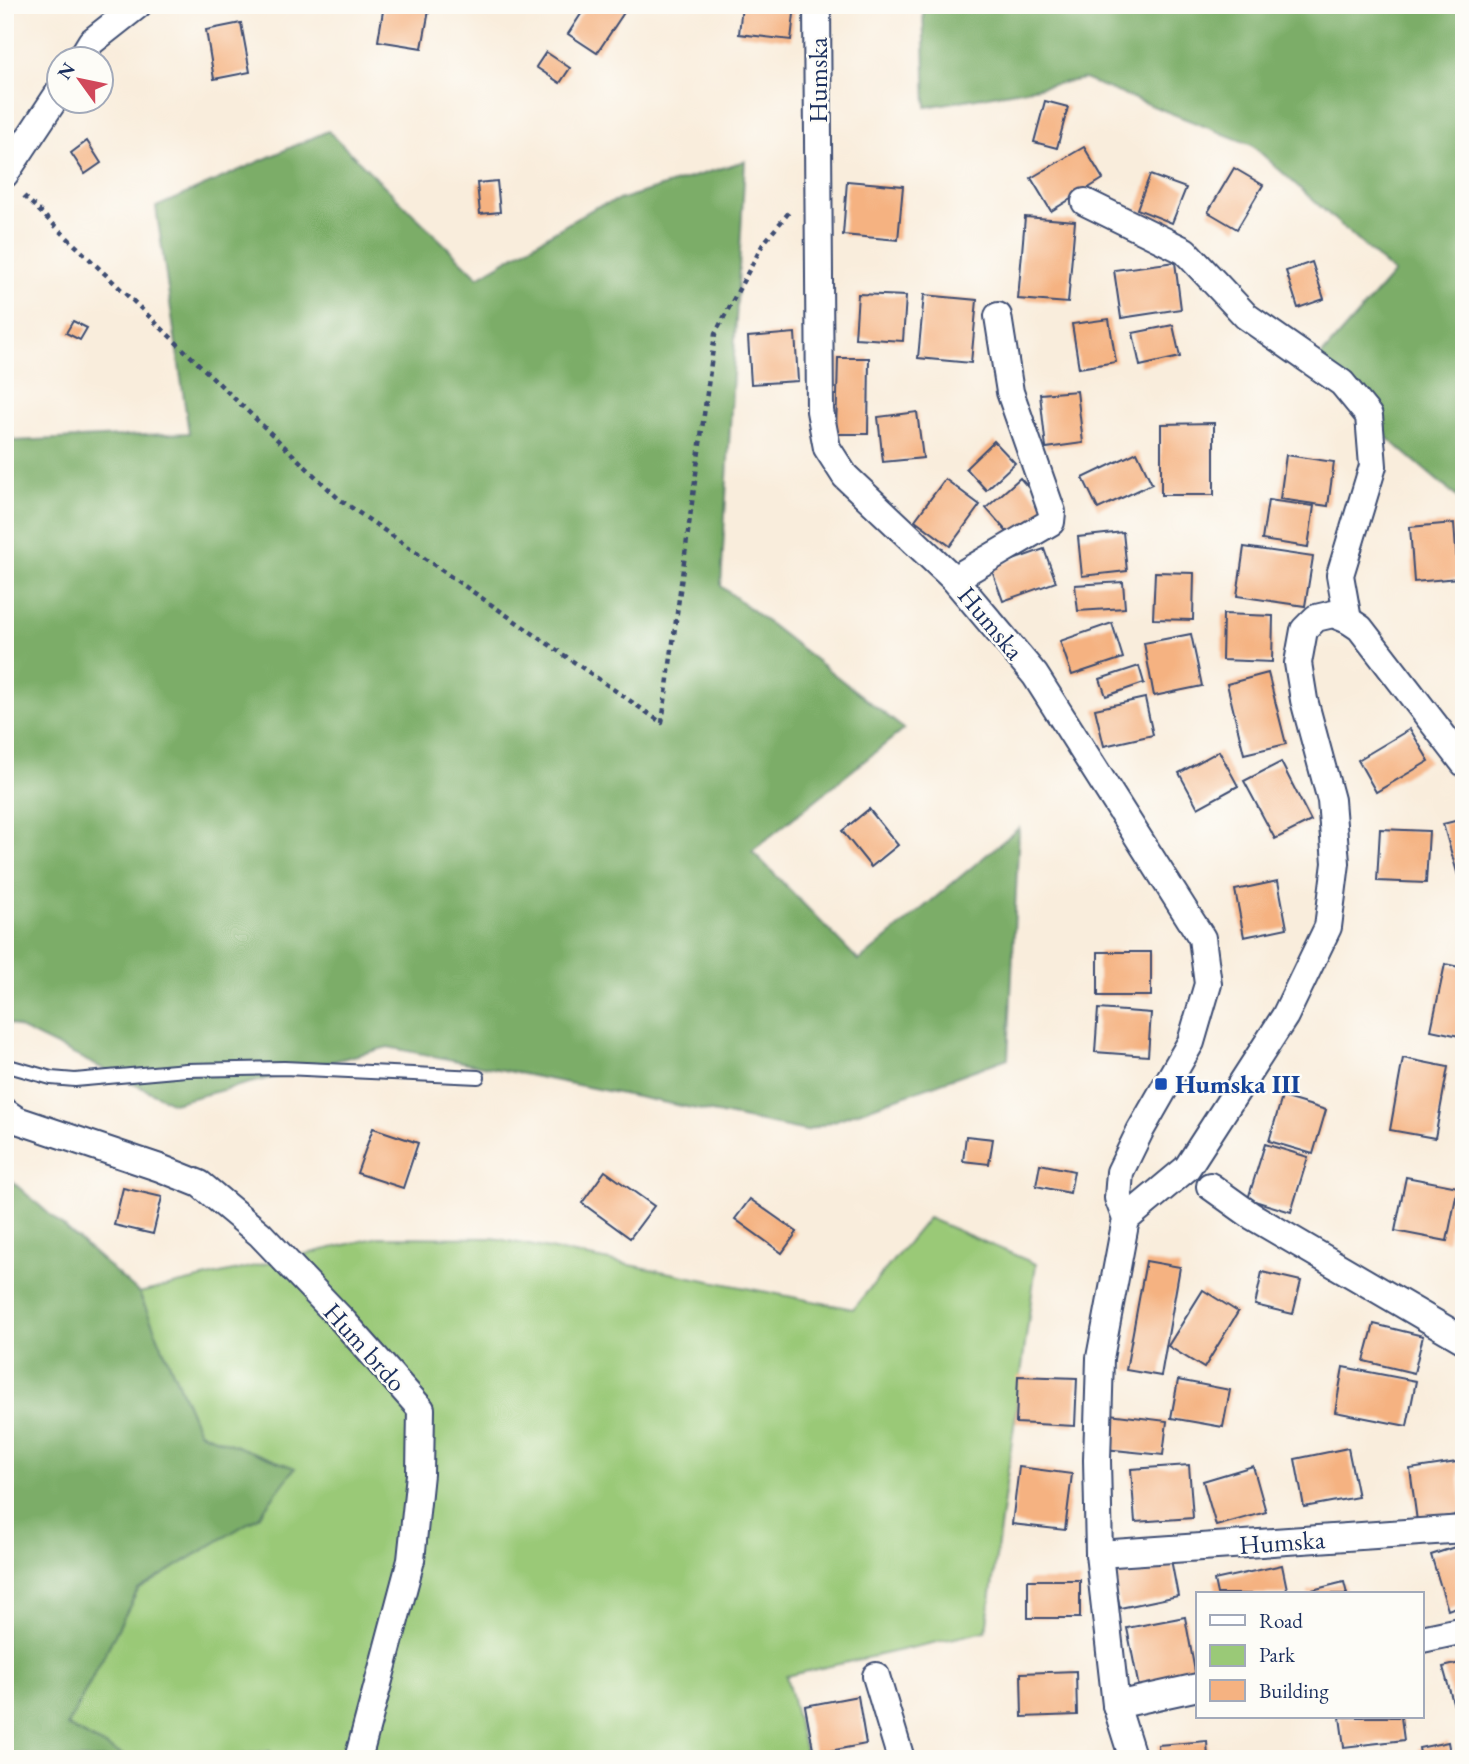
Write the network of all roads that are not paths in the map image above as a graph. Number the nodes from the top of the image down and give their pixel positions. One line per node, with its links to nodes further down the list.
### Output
1 (138, 5): 3 (street)
2 (817, 5): 8 (street, Humska)
3 (89, 46)
4 (46, 116): 5 (street)
5 (10, 180)
6 (1085, 202): 9 (street)
7 (998, 316): 8 (street)
8 (954, 579): 15 (street, Humska)
9 (1348, 620): 10 (street); 15 (street)
10 (1464, 763)
11 (5, 1065): 12 (lane)
12 (478, 1077)
13 (5, 1112): 24 (street, Hum brdo)
14 (1210, 1186): 16 (street)
15 (1126, 1219): 18 (street, Humska)
16 (1464, 1340)
17 (1464, 1529): 18 (street, Humska)
18 (1100, 1555): 23 (street, Humska)
19 (1464, 1630): 20 (street)
20 (1424, 1639)
21 (876, 1676): 25 (street)
22 (1196, 1687): 23 (street)
23 (1116, 1705): 26 (street, Humska)
24 (358, 1759)
25 (901, 1759)
26 (1133, 1759)

